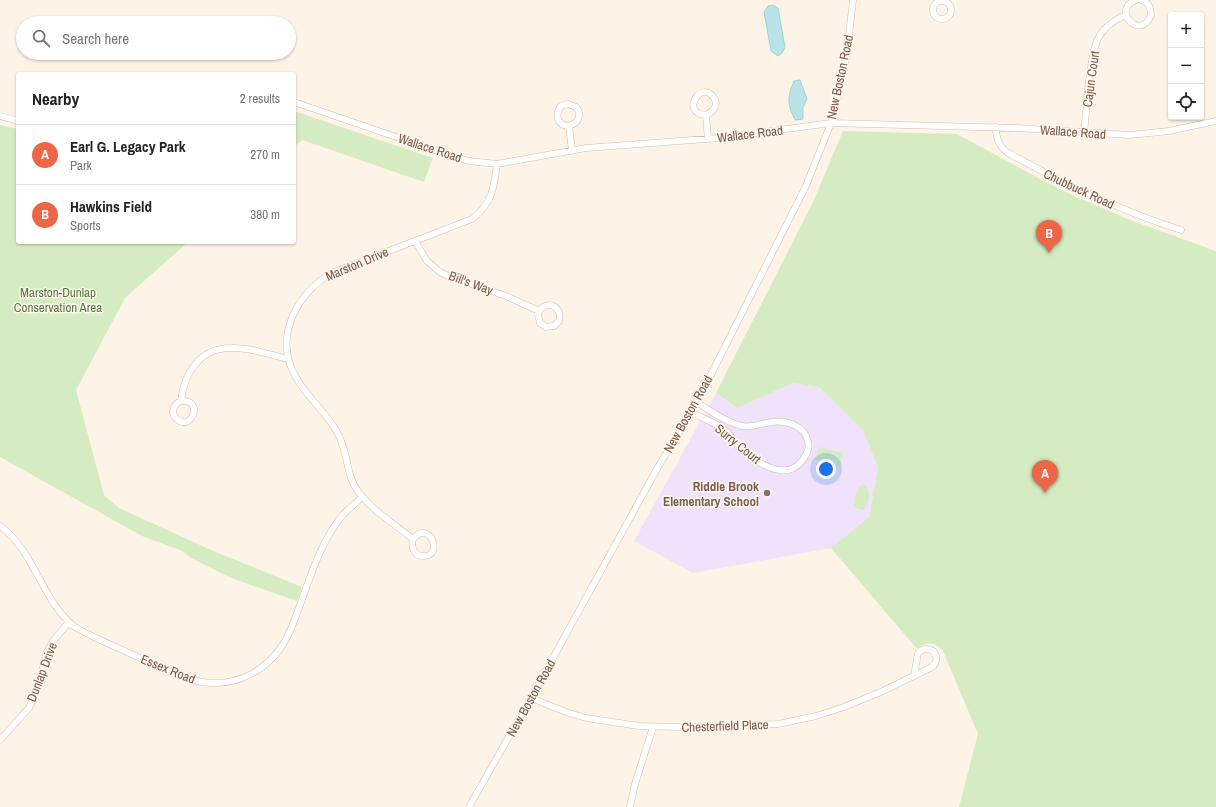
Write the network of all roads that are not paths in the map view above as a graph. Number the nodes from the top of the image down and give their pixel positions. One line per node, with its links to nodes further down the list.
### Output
1 (853, 0): 10 (street, New Boston Road)
2 (1136, 0): 4 (street, Cajun Court)
3 (1141, 0): 4 (street)
4 (1126, 15): 13 (street, Cajun Court)
5 (296, 103): 16 (street, Wallace Road)
6 (706, 115): 14 (street)
7 (0, 116): 8 (street)
8 (16, 120)
9 (1216, 121): 13 (street, Wallace Road)
10 (831, 123): 12 (street, Wallace Road); 14 (street, Wallace Road); 22 (street, New Boston Road)
11 (570, 126): 15 (street)
12 (995, 127): 13 (street, Wallace Road); 17 (street, Chubbuck Road)
13 (1084, 133)
14 (708, 139): 15 (street, Wallace Road)
15 (572, 151): 16 (street, Wallace Road)
16 (497, 164): 18 (street, Marston Drive)
17 (1181, 230)
18 (415, 241): 19 (street, Bill's Way); 20 (street, Marston Drive)
19 (539, 311)
20 (288, 359): 21 (street); 24 (street, Marston Drive)
21 (181, 401)
22 (696, 402): 23 (street, New Boston Road); 23 (street, Surry Court)
23 (691, 412): 29 (street, New Boston Road)
24 (362, 497): 26 (street, Marston Drive); 27 (street, Essex Road)
25 (0, 526): 27 (street, Essex Road)
26 (413, 538)
27 (69, 622): 31 (street, Dunlap Drive)
28 (914, 676): 28 (street, Chesterfield Place); 30 (street, Chesterfield Place)
29 (531, 698): 30 (street, Chesterfield Place); 32 (street, New Boston Road)
30 (653, 727): 33 (street)
31 (0, 740)
32 (469, 807)
33 (630, 807)

